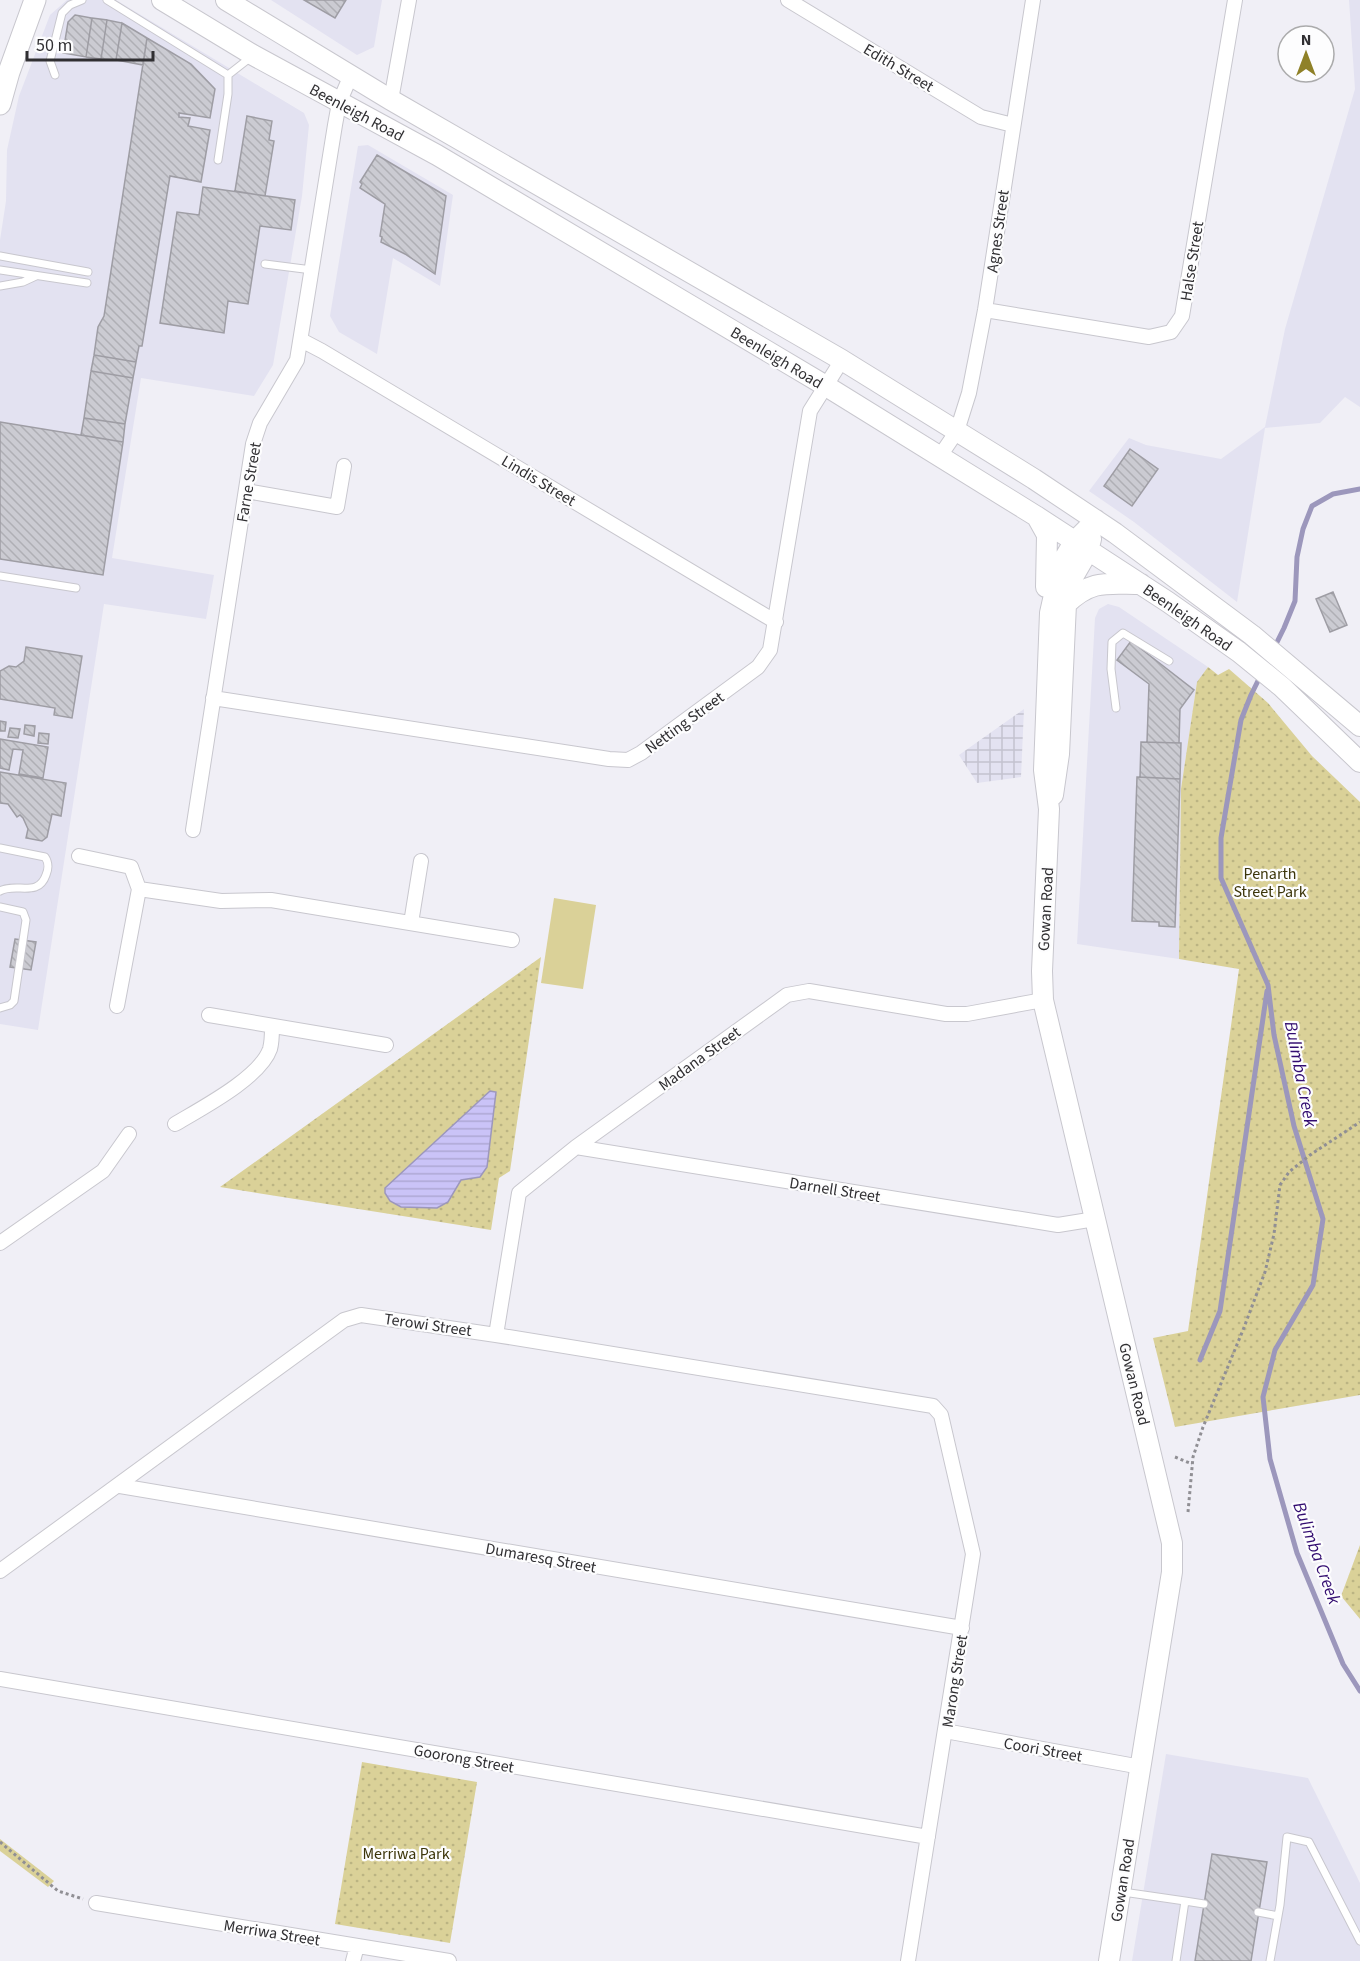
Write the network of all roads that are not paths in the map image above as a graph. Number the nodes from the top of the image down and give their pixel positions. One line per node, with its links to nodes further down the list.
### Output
1 (82, 0): 11 (lane)
2 (107, 0): 12 (lane)
3 (162, 0): 10 (main road, Beenleigh Road)
4 (226, 0): 13 (main road, Beenleigh Road)
5 (409, 0): 14 (street)
6 (788, 0): 17 (street, Edith Street)
7 (1033, 0): 17 (street, Agnes Street)
8 (1234, 0): 27 (street, Halse Street)
9 (35, 4): 15 (main road)
10 (253, 56): 12 (lane); 16 (main road, Beenleigh Road)
11 (55, 75)
12 (228, 75): 18 (lane)
13 (351, 75): 14 (main road, Beenleigh Road); 16 (street, Farne Street)
14 (391, 100): 29 (main road, Beenleigh Road)
15 (0, 104)
16 (339, 104): 22 (street, Farne Street); 30 (main road, Beenleigh Road)
17 (1013, 125): 27 (street, Agnes Street)
18 (218, 160)
19 (0, 256): 23 (lane)
20 (265, 264): 22 (lane)
21 (0, 270): 24 (lane)
22 (312, 270): 28 (street, Farne Street)
23 (88, 272)
24 (36, 276): 25 (lane); 26 (lane)
25 (87, 283)
26 (0, 286)
27 (986, 310): 31 (street, Agnes Street)
28 (301, 340): 34 (street, Farne Street); 42 (street, Lindis Street)
29 (842, 360): 30 (street, Netting Street); 31 (main road, Beenleigh Road)
30 (826, 386): 32 (main road, Beenleigh Road); 42 (street, Netting Street)
31 (957, 431): 32 (street, Agnes Street); 36 (main road, Beenleigh Road)
32 (940, 456): 35 (main road, Beenleigh Road)
33 (345, 466): 34 (street)
34 (246, 491): 44 (street, Farne Street)
35 (1036, 516): 37 (main road, Beenleigh Road); 41 (main road)
36 (1096, 520): 37 (main road, Gowan Road); 46 (main road, Beenleigh Road)
37 (1081, 546): 39 (main road, Beenleigh Road); 41 (main road, Gowan Road)
38 (0, 576): 40 (lane)
39 (1141, 584): 41 (main road); 47 (main road, Beenleigh Road)
40 (76, 588)
41 (1058, 608): 57 (main road, Gowan Road)
42 (776, 622): 44 (street, Netting Street)
43 (1169, 662): 45 (lane)
44 (213, 698): 48 (street, Farne Street)
45 (1116, 708)
46 (1360, 726)
47 (1360, 762)
48 (193, 830)
49 (0, 848): 53 (lane)
50 (79, 856): 52 (street)
51 (421, 861): 55 (street)
52 (139, 889): 55 (street); 58 (street)
53 (0, 891)
54 (0, 907): 59 (lane)
55 (411, 923): 56 (street)
56 (512, 940)
57 (1043, 1000): 65 (street, Madana Street); 66 (main road, Gowan Road)
58 (117, 1006)
59 (0, 1008)
60 (209, 1015): 61 (street)
61 (272, 1026): 62 (street); 63 (street)
62 (386, 1045)
63 (175, 1124)
64 (129, 1134): 67 (street)
65 (576, 1147): 66 (street, Darnell Street); 68 (street, Madana Street)
66 (1095, 1219): 75 (main road, Gowan Road)
67 (0, 1243)
68 (496, 1335): 69 (street, Terowi Street); 70 (street, Terowi Street)
69 (933, 1406): 72 (street, Marong Street)
70 (120, 1486): 71 (street, Terowi Street); 72 (street, Dumaresq Street)
71 (0, 1571)
72 (962, 1628): 74 (street, Marong Street)
73 (0, 1679): 76 (street, Goorong Street)
74 (945, 1731): 75 (street, Coori Street); 76 (street, Marong Street)
75 (1141, 1767): 77 (main road, Gowan Road)
76 (928, 1837): 87 (street, Marong Street)
77 (1120, 1892): 78 (lane); 88 (main road, Gowan Road)
78 (1185, 1901): 80 (lane); 89 (lane)
79 (96, 1903): 84 (street, Merriwa Street)
80 (1204, 1904)
81 (1258, 1912): 82 (lane)
82 (1278, 1916): 83 (lane); 90 (lane)
83 (1360, 1941)
84 (357, 1946): 85 (street); 86 (street, Merriwa Street)
85 (353, 1961)
86 (449, 1961)
87 (908, 1961)
88 (1109, 1961)
89 (1176, 1961)
90 (1270, 1961)

